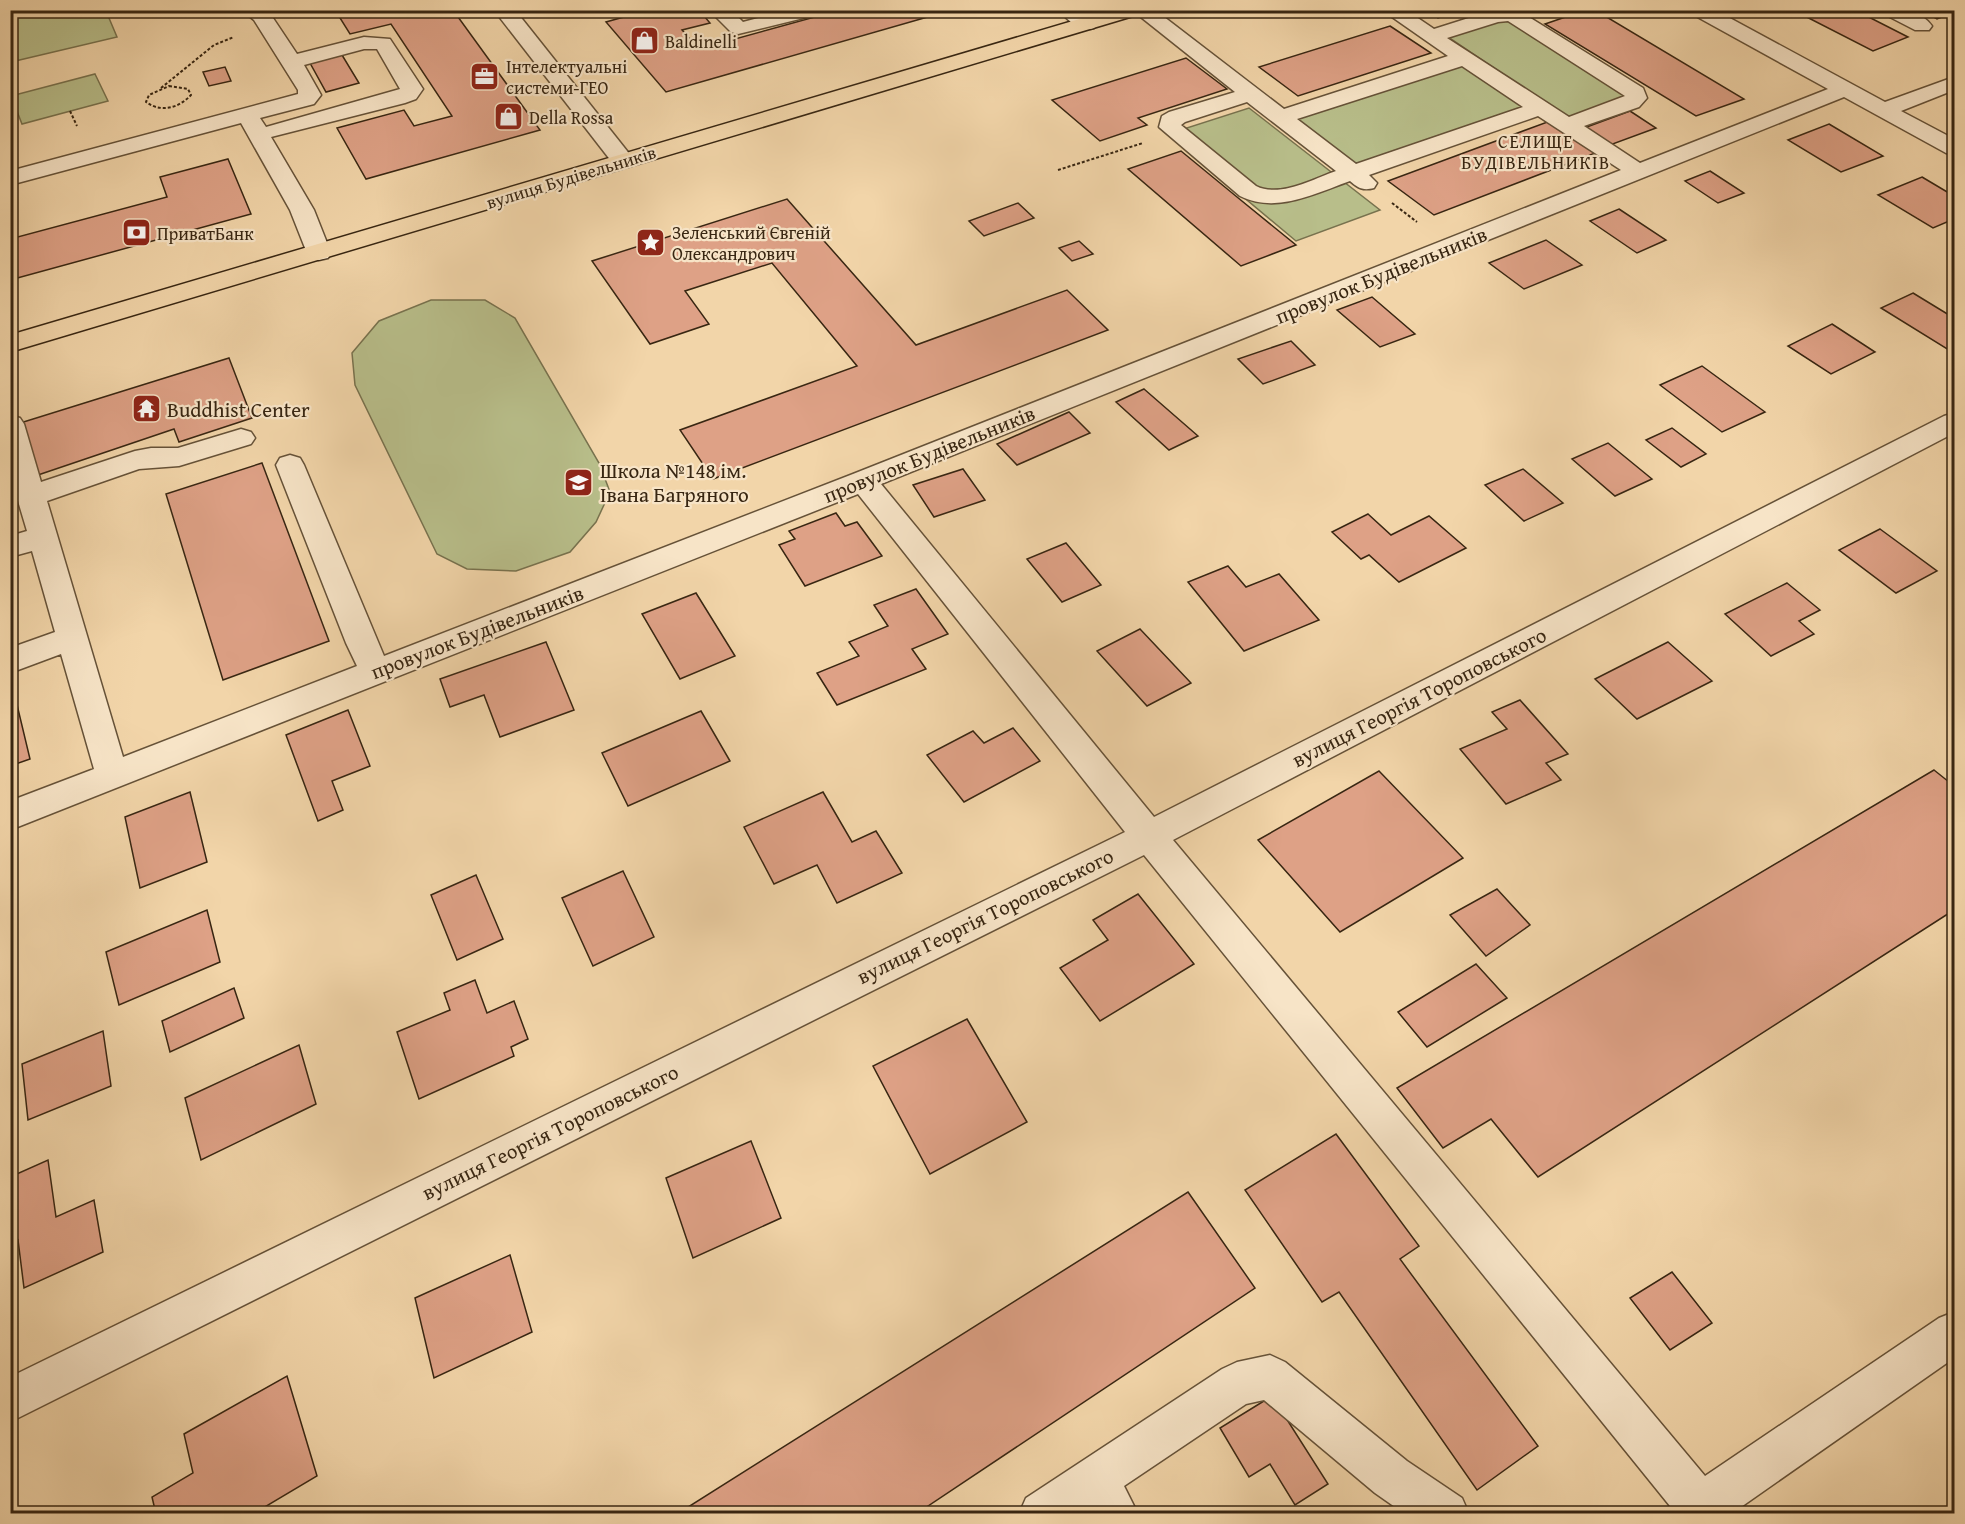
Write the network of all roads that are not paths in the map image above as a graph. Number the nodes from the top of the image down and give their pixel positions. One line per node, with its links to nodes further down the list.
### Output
1 (284, 10): 11 (street)
2 (719, 10): 3 (street)
3 (813, 10)
4 (1069, 10): 12 (street)
5 (1133, 10): 12 (main road, вулиця Будівельників)
6 (1142, 10): 19 (street)
7 (1392, 10): 14 (street)
8 (1699, 10): 18 (street)
9 (1891, 10): 13 (street)
10 (514, 14): 26 (street)
11 (260, 16): 16 (street)
12 (1087, 24): 26 (main road, вулиця Будівельників)
13 (1922, 26)
14 (1431, 36): 15 (street); 24 (street)
15 (1464, 58): 20 (street); 22 (street)
16 (291, 62): 23 (street); 23 (street)
17 (1954, 83): 21 (street)
18 (1846, 89): 21 (street); 27 (street, провулок Будівельників)
19 (1250, 93): 22 (street); 28 (street)
20 (1540, 108): 24 (street); 28 (street)
21 (1884, 110): 25 (street)
22 (1281, 117): 28 (street)
23 (254, 125): 29 (street); 31 (street)
24 (1567, 125): 27 (street)
25 (1954, 148)
26 (623, 161): 31 (main road, вулиця Будівельників)
27 (1639, 172): 37 (street, провулок Будівельників)
28 (1353, 173): 30 (street)
29 (10, 178)
30 (1373, 188)
31 (319, 253): 32 (main road, вулиця Будівельників)
32 (10, 344)
33 (1954, 422): 46 (street, вулиця Георгія Тороповського)
34 (10, 424): 38 (street)
35 (241, 438): 38 (street)
36 (290, 465): 43 (street)
37 (863, 481): 43 (street, провулок Будівельників); 46 (street)
38 (30, 496): 39 (street)
39 (42, 537): 40 (street); 41 (street)
40 (10, 547)
41 (72, 638): 42 (street); 44 (street)
42 (10, 661)
43 (376, 672): 44 (street, провулок Будівельників)
44 (112, 775): 45 (street, провулок Будівельників)
45 (10, 816)
46 (1149, 836): 48 (street, вулиця Георгія Тороповського); 50 (street)
47 (1954, 1333): 50 (street)
48 (10, 1400)
49 (1105, 1496): 51 (street); 52 (street)
50 (1695, 1510)
51 (1042, 1514)
52 (1446, 1514)

